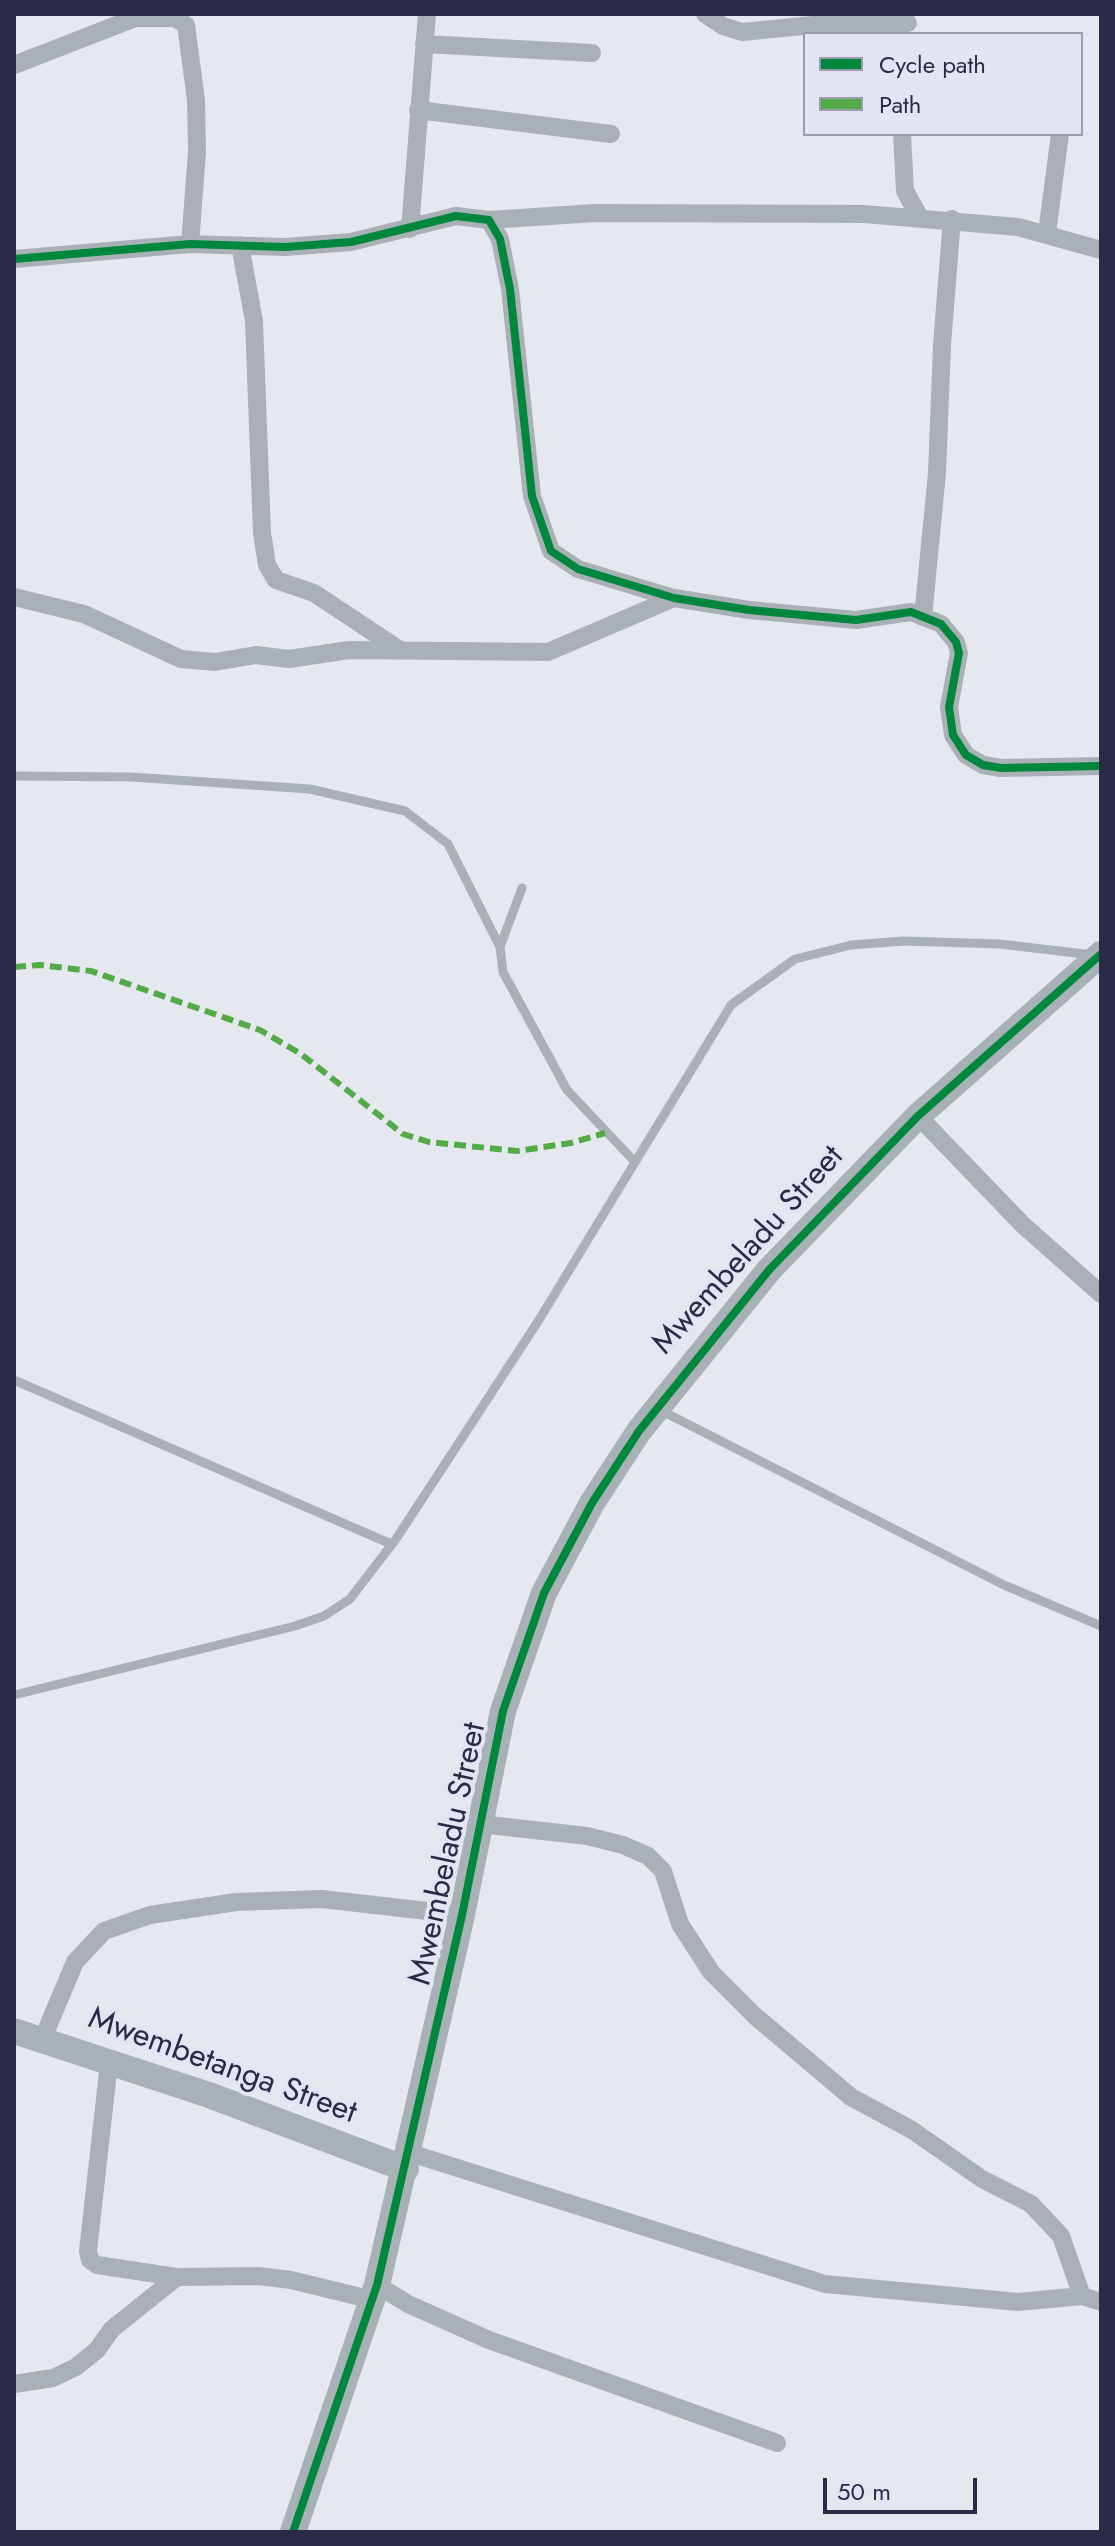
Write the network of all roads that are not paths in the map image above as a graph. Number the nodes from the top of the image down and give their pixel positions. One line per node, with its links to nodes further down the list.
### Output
1 (427, 14): 6 (street)
2 (705, 14): 4 (street)
3 (181, 18): 8 (street); 18 (street)
4 (810, 20): 5 (street)
5 (908, 24)
6 (424, 44): 7 (street); 9 (street)
7 (592, 53)
8 (14, 65)
9 (418, 110): 10 (street); 16 (street)
10 (611, 134)
11 (902, 136): 13 (street)
12 (1060, 136): 17 (street)
13 (919, 216): 14 (street); 15 (street)
14 (952, 219): 17 (street); 24 (street)
15 (489, 220): 16 (street); 23 (street)
16 (410, 229): 19 (street)
17 (1047, 233): 20 (street)
18 (190, 244): 19 (street); 21 (street)
19 (240, 245): 25 (street)
20 (1101, 250)
21 (14, 259)
22 (14, 597): 25 (street)
23 (674, 598): 24 (street); 25 (street)
24 (923, 617): 26 (street)
25 (400, 650)
26 (1101, 766)
27 (14, 776): 29 (lane)
28 (522, 888): 29 (lane)
29 (500, 947): 32 (lane)
30 (1100, 954): 31 (street, Mwembeladu Street); 32 (lane)
31 (918, 1116): 33 (street); 35 (street, Mwembeladu Street)
32 (635, 1162): 36 (lane)
33 (1101, 1294)
34 (14, 1380): 36 (lane)
35 (657, 1409): 37 (lane); 39 (street, Mwembeladu Street)
36 (391, 1544): 38 (lane)
37 (1101, 1626)
38 (14, 1695)
39 (480, 1824): 40 (street, Mwembeladu Street); 47 (street)
40 (462, 1915): 42 (street); 44 (street, Mwembeladu Street)
41 (14, 2031): 42 (street, Mwembetanga Street)
42 (43, 2038): 43 (street, Mwembetanga Street)
43 (109, 2063): 44 (street, Mwembetanga Street); 45 (street)
44 (408, 2161): 46 (street, Mwembeladu Street); 47 (street)
45 (177, 2277): 46 (street); 49 (street)
46 (375, 2292): 50 (street); 51 (street, Mwembeladu Street)
47 (1082, 2296): 48 (street)
48 (1101, 2302)
49 (14, 2384)
50 (777, 2443)
51 (293, 2532)

